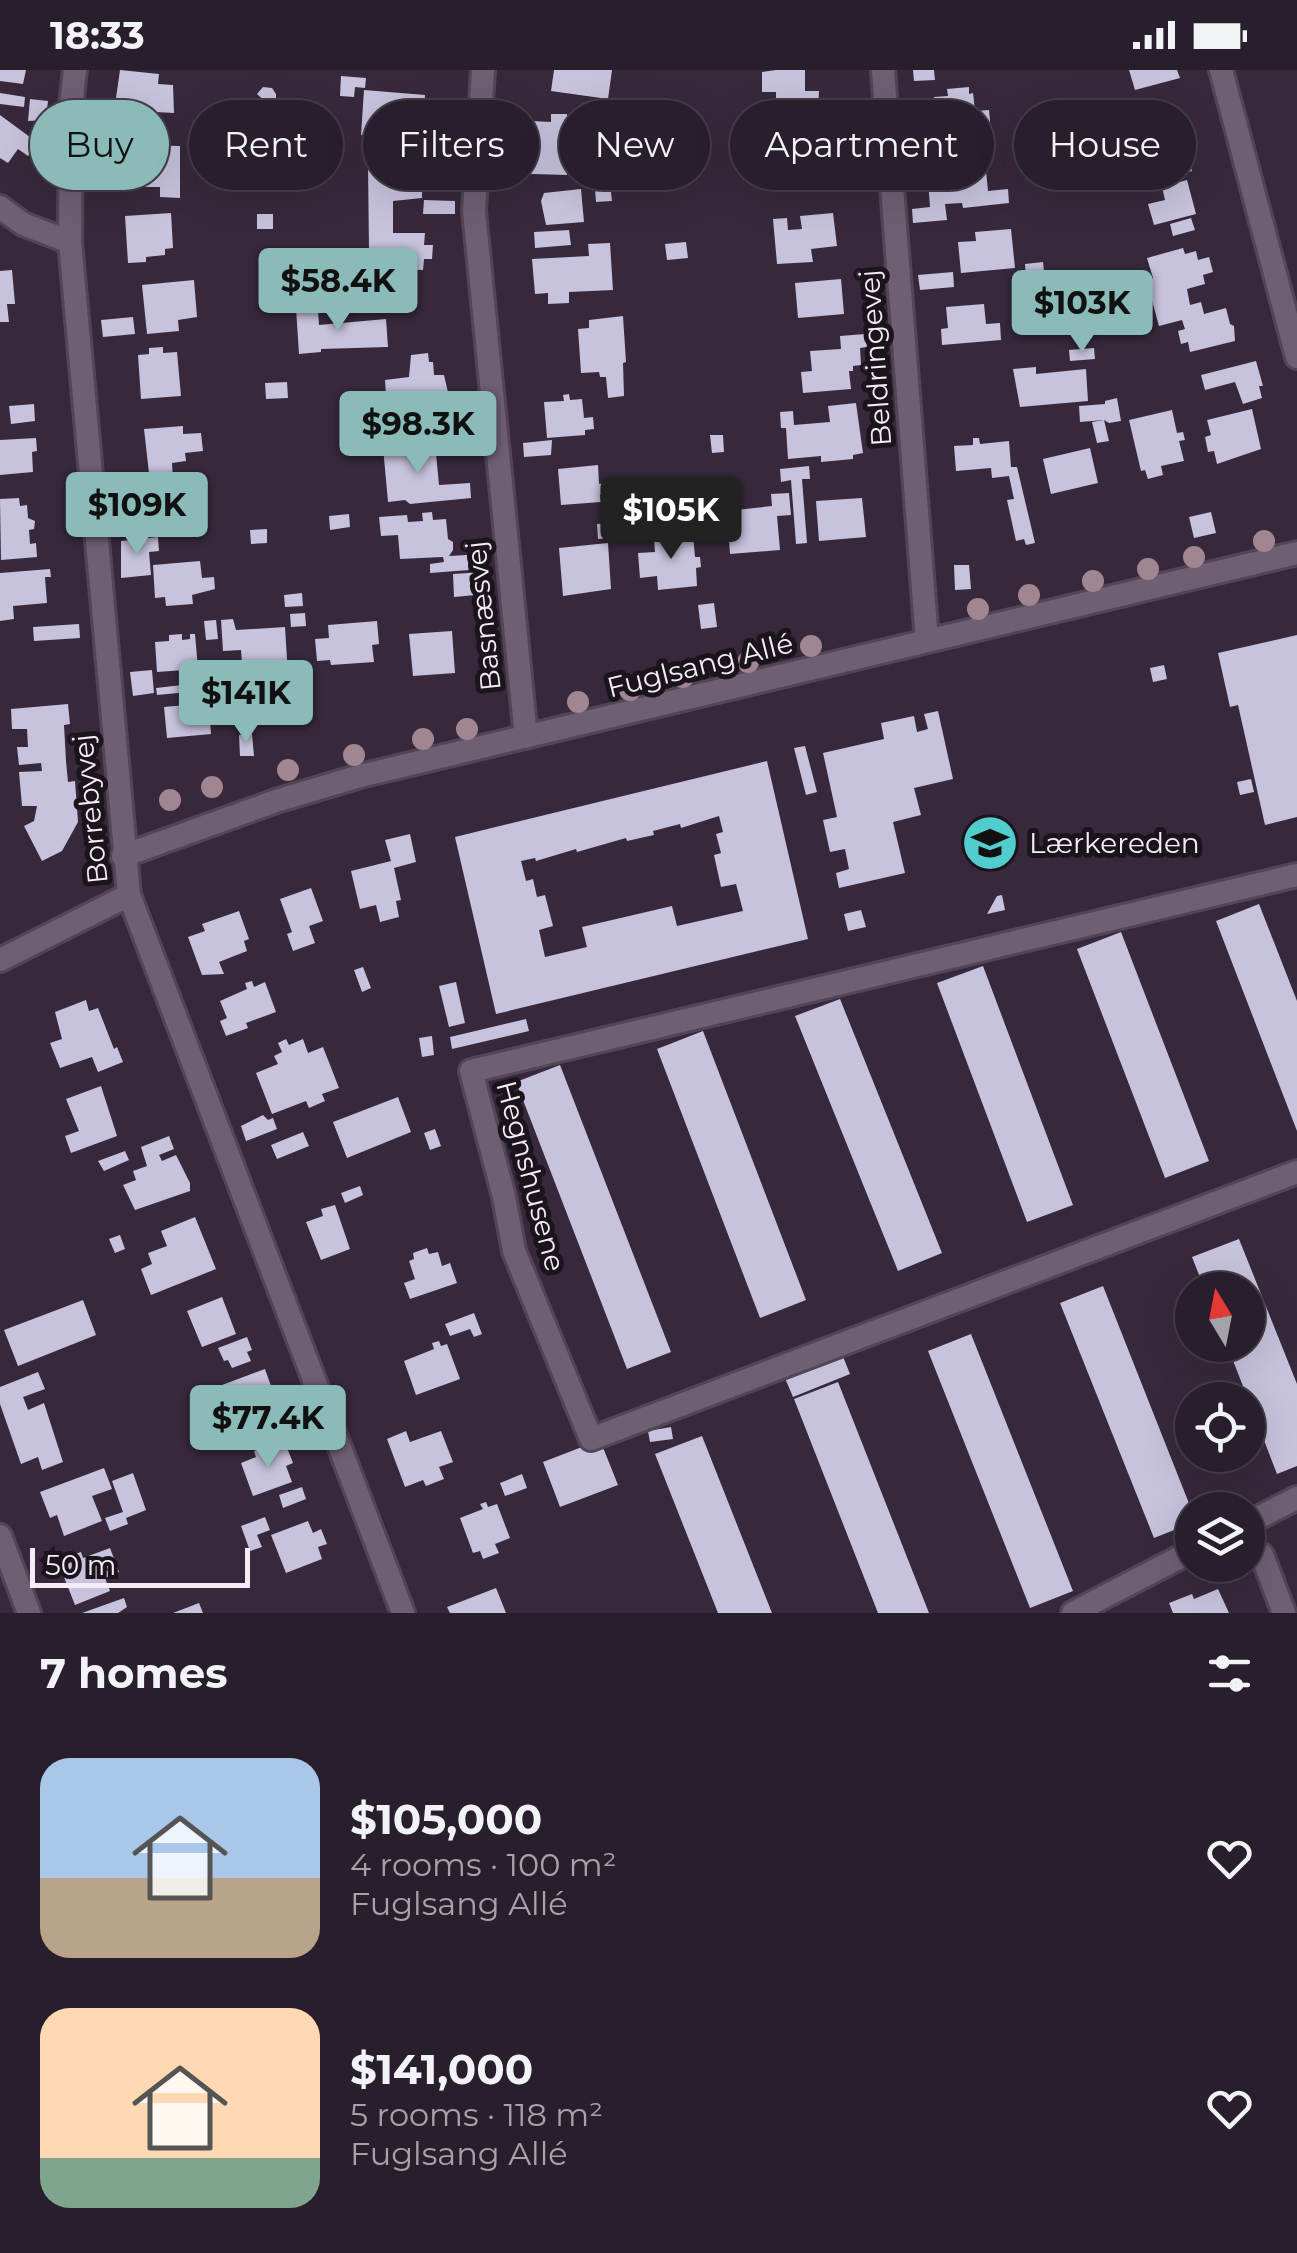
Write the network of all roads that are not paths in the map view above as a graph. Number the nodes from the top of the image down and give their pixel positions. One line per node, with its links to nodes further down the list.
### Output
1 (75, 70): 6 (street, Borrebyvej)
2 (484, 70): 10 (street, Basnæsvej)
3 (883, 70): 9 (street, Beldringevej)
4 (1221, 70): 7 (street)
5 (0, 207): 6 (street)
6 (70, 242): 11 (street, Borrebyvej)
7 (1297, 356)
8 (1297, 553): 9 (street, Fuglsang Allé)
9 (927, 641): 10 (street, Fuglsang Allé)
10 (526, 738): 11 (street, Fuglsang Allé)
11 (123, 856): 13 (street, Borrebyvej)
12 (1297, 876): 15 (street, Hegnshusene)
13 (129, 895): 14 (street); 22 (street, Borrebyvej)
14 (0, 960)
15 (1297, 1172)
16 (1297, 1498): 17 (street)
17 (1265, 1514)
18 (0, 1536): 21 (street)
19 (1175, 1561): 23 (street)
20 (1265, 1563): 24 (street)
21 (30, 1613)
22 (403, 1613)
23 (1073, 1613)
24 (1284, 1613)

